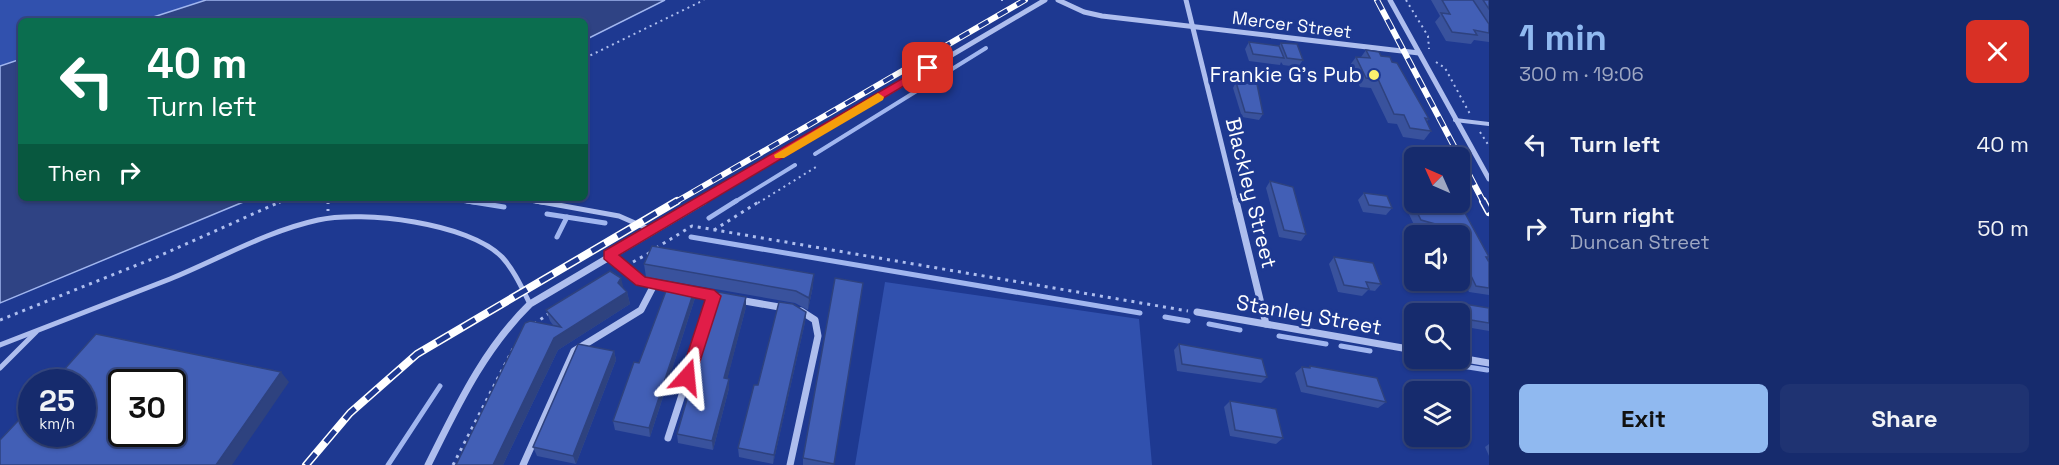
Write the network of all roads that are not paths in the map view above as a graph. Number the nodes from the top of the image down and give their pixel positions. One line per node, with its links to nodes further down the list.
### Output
1 (1045, 0): 11 (street)
2 (1058, 0): 5 (street, Mercer Street)
3 (1186, 0): 5 (street, Blackley Street)
4 (1390, 0): 6 (street)
5 (1193, 27): 6 (street, Mercer Street); 17 (street, Blackley Street)
6 (1419, 53): 7 (street)
7 (1455, 120): 8 (lane); 9 (street)
8 (1489, 124)
9 (1489, 179)
10 (533, 201): 11 (lane)
11 (651, 230): 12 (street)
12 (609, 255): 13 (street); 15 (street)
13 (654, 285): 14 (street); 26 (street)
14 (714, 296): 24 (street); 27 (street)
15 (530, 304): 18 (lane); 25 (street)
16 (1197, 312): 17 (street, Stanley Street)
17 (1266, 324): 20 (street, Stanley Street)
18 (37, 330): 19 (lane); 23 (lane)
19 (0, 345)
20 (1404, 348)
21 (1470, 360): 22 (street)
22 (1489, 363)
23 (0, 368)
24 (668, 438)
25 (428, 465)
26 (523, 465)
27 (790, 465)

